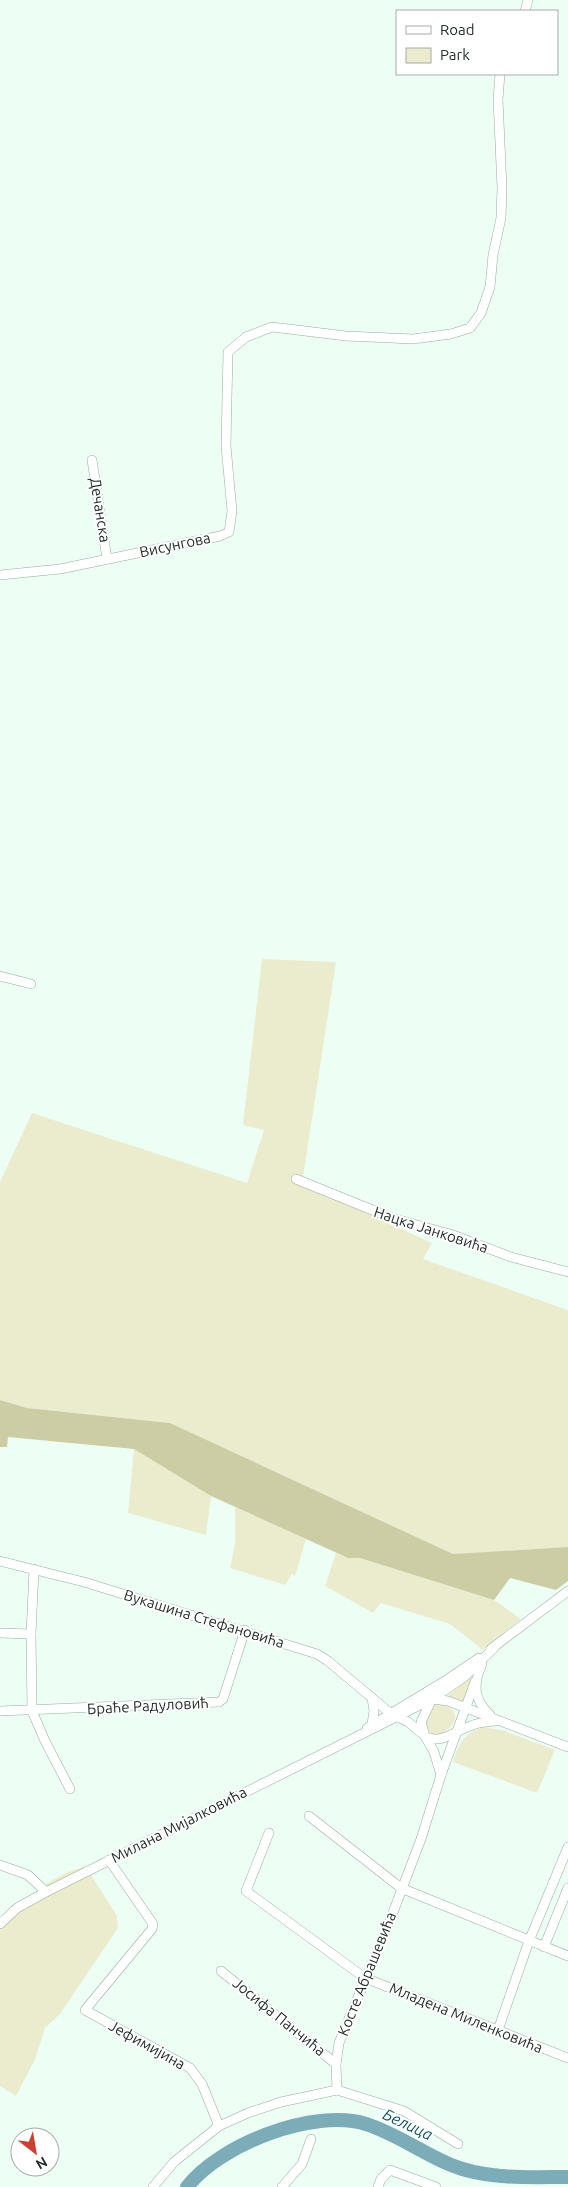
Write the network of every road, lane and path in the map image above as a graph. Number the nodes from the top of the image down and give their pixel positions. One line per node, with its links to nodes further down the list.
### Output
1 (500, 75): 3 (street, Висунгова)
2 (92, 460): 3 (street, Дечанска)
3 (107, 559): 4 (street, Висунгова)
4 (0, 575)
5 (0, 976): 6 (street)
6 (31, 984)
7 (296, 1179): 8 (street, Нацка Јанковића)
8 (568, 1272)
9 (0, 1561): 10 (street, Вукашина Стефановића)
10 (34, 1569): 12 (street, Вукашина Стефановића); 14 (street)
11 (568, 1591): 15 (street, Милана Мијалковића)
12 (245, 1630): 19 (street, Вукашина Стефановића); 25 (street, Браће Радуловић)
13 (0, 1633): 14 (street)
14 (30, 1634): 25 (street)
15 (495, 1646): 16 (street, Милана Мијалковића); 17 (street, Милана Мијалковића)
16 (483, 1660): 18 (street, Косте Абрашевића); 20 (street, Милана Мијалковића)
17 (448, 1679): 20 (street); 21 (street, Милана Мијалковића)
18 (475, 1682): 23 (street, Косте Абрашевића); 28 (street)
19 (372, 1698): 26 (street, Вукашина Стефановића); 29 (street)
20 (432, 1699): 21 (street); 22 (street); 27 (street, Милана Мијалковића); 31 (street)
21 (410, 1701): 26 (street, Милана Мијалковића)
22 (448, 1701): 23 (street); 30 (street)
23 (466, 1707): 28 (street); 30 (street, Косте Абрашевића)
24 (0, 1711): 25 (street, Браће Радуловић)
25 (32, 1711): 34 (street)
26 (386, 1712): 27 (street, Вукашина Стефановића); 29 (street)
27 (399, 1717): 29 (street, Милана Мијалковића); 31 (street, Вукашина Стефановића)
28 (498, 1720): 30 (street); 32 (street)
29 (374, 1726): 38 (street, Милана Мијалковића)
30 (459, 1729): 31 (street); 33 (street, Косте Абрашевића)
31 (425, 1736): 33 (street)
32 (568, 1747)
33 (441, 1775): 40 (street, Косте Абрашевића)
34 (70, 1789)
35 (309, 1816): 40 (street)
36 (269, 1833): 48 (street, Младена Миленковића)
37 (568, 1847): 44 (street)
38 (109, 1860): 42 (street, Милана Мијалковића); 53 (street, Јефимијина)
39 (0, 1865): 42 (street)
40 (401, 1888): 44 (street); 48 (street, Косте Абрашевића)
41 (568, 1888): 45 (street)
42 (46, 1892): 43 (street, Милана Мијалковића)
43 (0, 1924)
44 (529, 1941): 45 (street); 49 (street)
45 (544, 1947): 46 (street)
46 (568, 1956)
47 (221, 1971): 51 (street, Јосифа Панчића)
48 (365, 1978): 49 (street, Младена Миленковића); 51 (street, Косте Абрашевића)
49 (498, 2030): 50 (street, Младена Миленковића)
50 (568, 2058)
51 (336, 2064): 52 (street, Косте Абрашевића)
52 (337, 2090): 53 (street); 55 (street)
53 (219, 2126): 56 (street)
54 (311, 2139): 57 (street)
55 (458, 2144)
56 (153, 2187)
57 (282, 2187)
58 (378, 2187): 59 (street)
59 (436, 2187)

